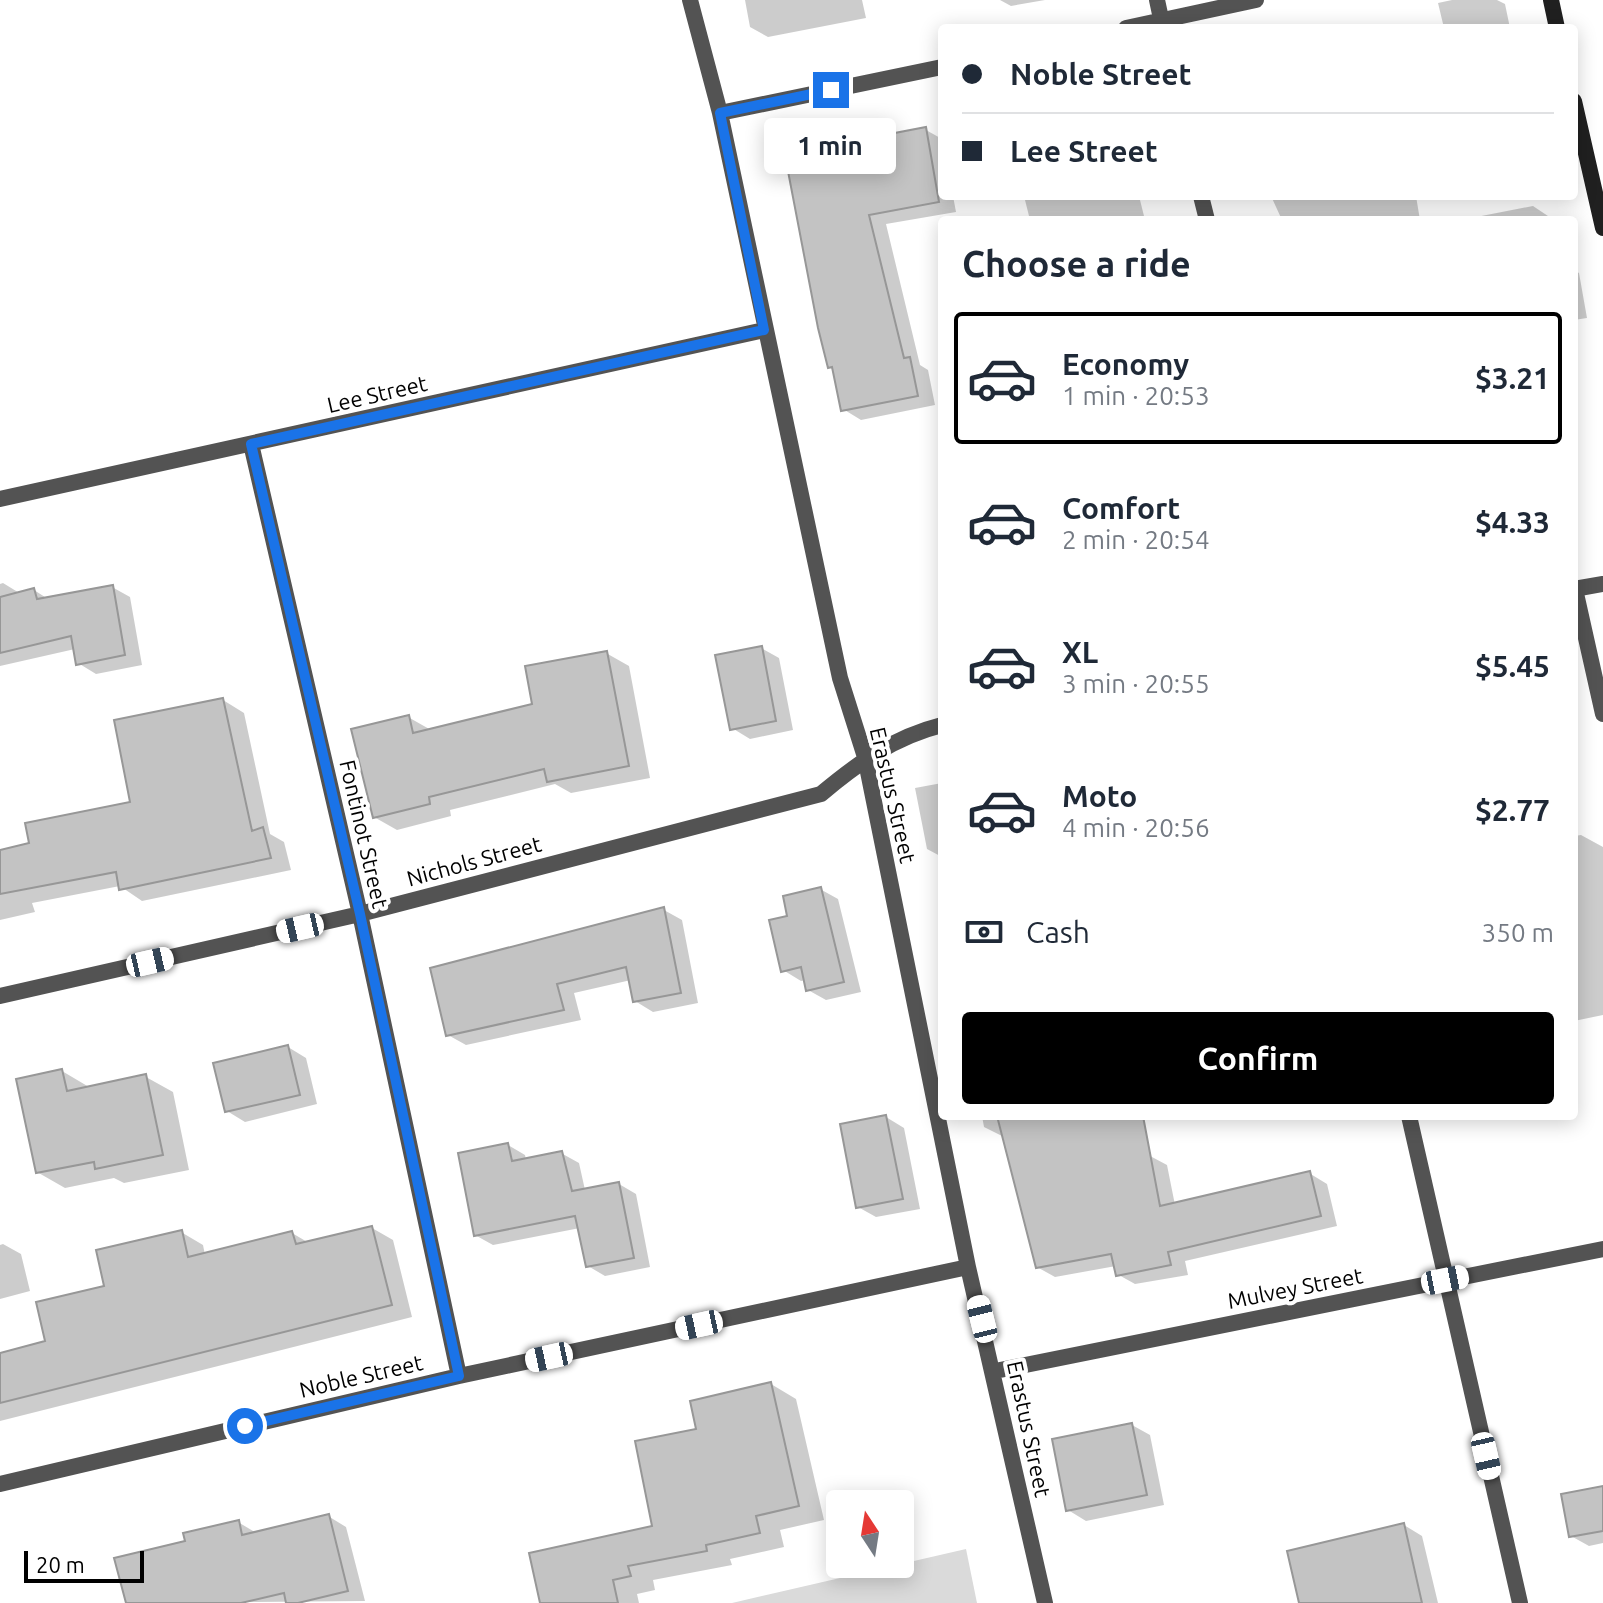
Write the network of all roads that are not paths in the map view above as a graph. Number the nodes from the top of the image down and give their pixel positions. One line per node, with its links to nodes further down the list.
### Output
1 (690, 0): 8 (street, Erastus Street)
2 (1157, 0): 5 (street)
3 (1256, 0): 5 (street)
4 (1551, 0): 6 (main road)
5 (1162, 24)
6 (1556, 24)
7 (938, 68): 8 (street)
8 (720, 113): 11 (street, Erastus Street)
9 (1578, 119): 10 (main road)
10 (1603, 228)
11 (764, 330): 12 (street, Lee Street); 19 (street, Erastus Street)
12 (251, 444): 13 (street, Lee Street); 20 (street, Fontinot Street)
13 (0, 499)
14 (1603, 584): 15 (street)
15 (1578, 588)
16 (1578, 606): 17 (street)
17 (1603, 714)
18 (938, 727): 19 (street, Nichols Street)
19 (865, 757): 20 (street, Nichols Street); 22 (street, Erastus Street)
20 (360, 914): 21 (street, Nichols Street); 29 (street, Fontinot Street)
21 (0, 996)
22 (938, 1118)
23 (938, 1120): 26 (street, Erastus Street)
24 (1410, 1120): 27 (street)
25 (1603, 1249): 27 (street, Mulvey Street)
26 (968, 1267): 28 (street, Erastus Street); 29 (street, Noble Street)
27 (1445, 1280): 28 (street, Mulvey Street); 32 (street)
28 (995, 1371): 31 (street, Erastus Street)
29 (459, 1376): 30 (street, Noble Street)
30 (0, 1484)
31 (1045, 1603)
32 (1520, 1603)

